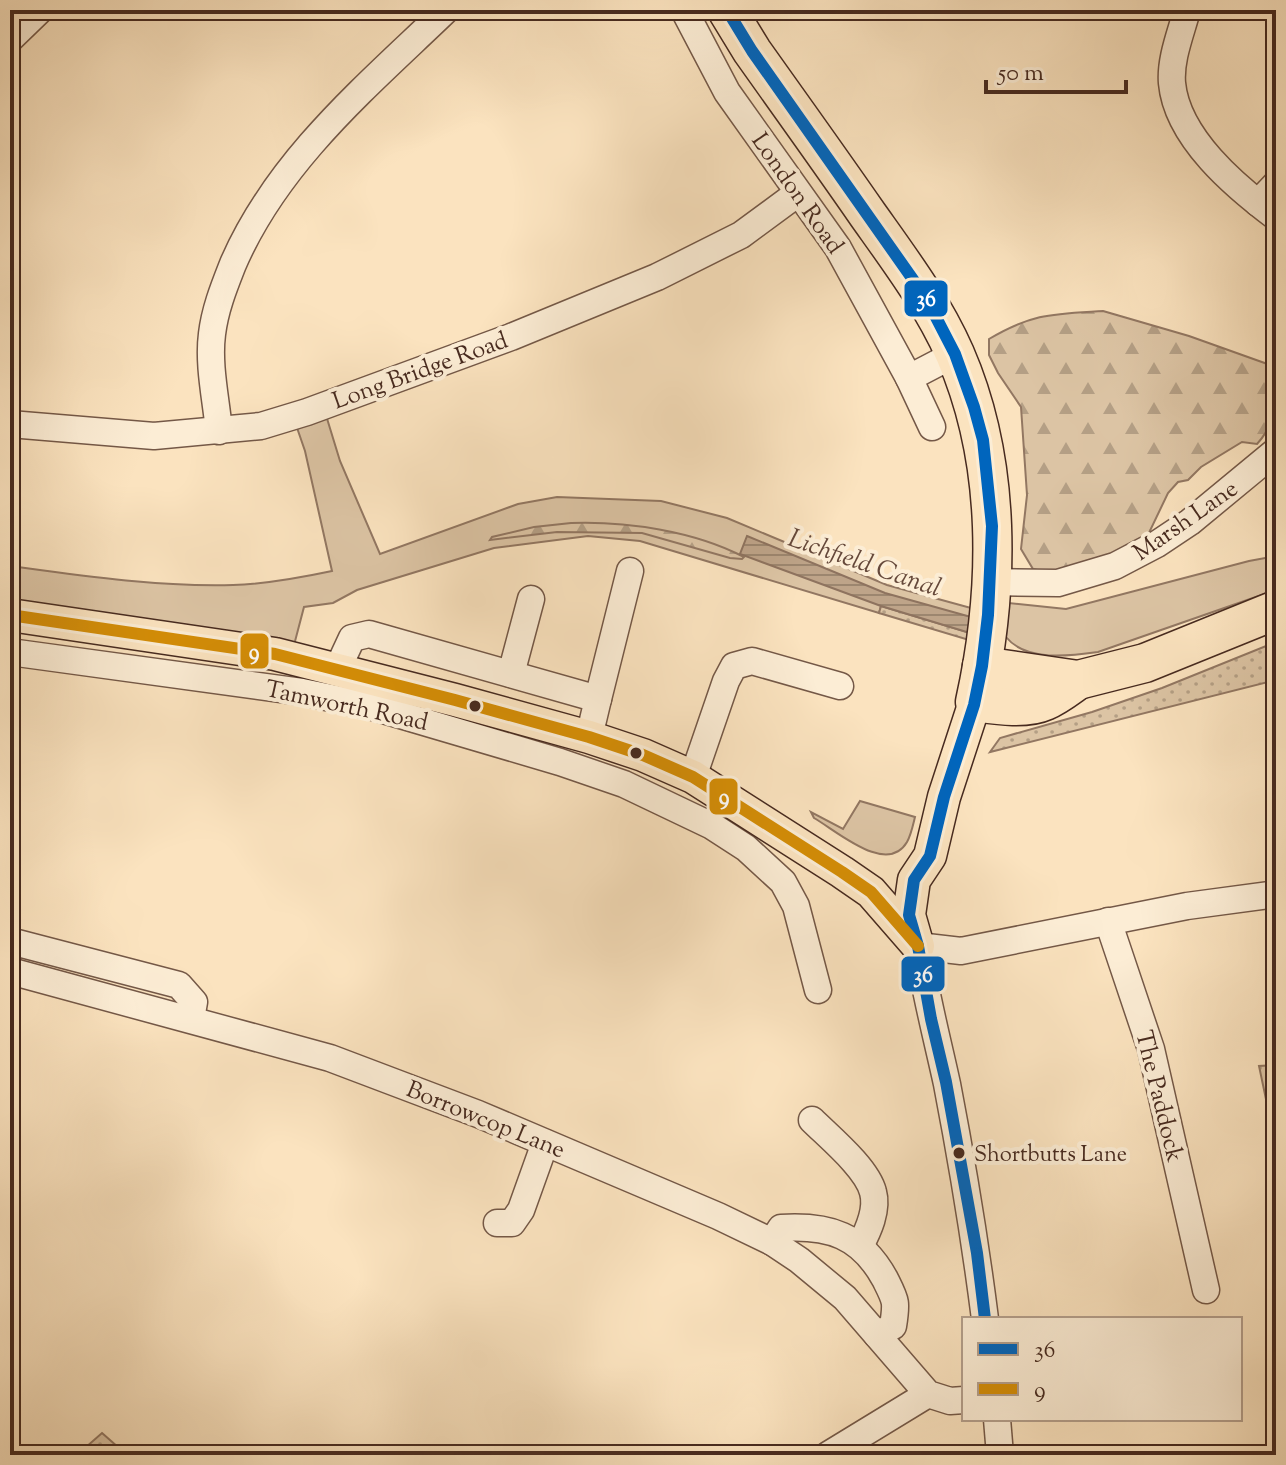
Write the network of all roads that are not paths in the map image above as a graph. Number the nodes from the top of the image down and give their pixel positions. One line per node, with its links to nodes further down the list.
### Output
1 (40, 10): 6 (street)
2 (446, 10): 14 (street)
3 (684, 10): 8 (street, London Road)
4 (727, 10): 10 (highway, London Road)
5 (1187, 10): 9 (street)
6 (10, 39)
7 (1276, 184): 9 (street)
8 (798, 193): 11 (street, London Road); 14 (street, Long Bridge Road)
9 (1267, 210)
10 (955, 354): 11 (street); 20 (highway, London Road)
11 (909, 378): 13 (street, London Road)
12 (10, 424): 14 (street, Long Bridge Road)
13 (932, 427)
14 (219, 431)
15 (1276, 451): 20 (street, Marsh Lane)
16 (630, 571): 26 (street)
17 (531, 599): 23 (street)
18 (1276, 610): 24 (highway)
19 (10, 615): 22 (main road, Tamworth Road)
20 (984, 639): 24 (highway); 27 (highway); 29 (main road, London Road)
21 (10, 652): 31 (street, Tamworth Road)
22 (338, 668): 23 (street, Tamworth Road); 28 (main road, Tamworth Road)
23 (511, 674): 26 (street, Tamworth Road)
24 (1078, 680): 27 (highway)
25 (840, 686): 30 (street)
26 (598, 699): 28 (street)
27 (1022, 705): 29 (main road)
28 (589, 737): 30 (main road, Tamworth Road)
29 (961, 745): 33 (main road, London Road)
30 (690, 775): 31 (street); 32 (main road, Tamworth Road)
31 (672, 805): 40 (street, Tamworth Road)
32 (784, 835): 34 (main road, Tamworth Road); 38 (main road, Tamworth Road)
33 (930, 856): 34 (main road, Tamworth Road); 38 (main road, London Road)
34 (842, 872): 38 (main road, Tamworth Road)
35 (1276, 894): 36 (street)
36 (1108, 921): 38 (street); 47 (street, The Paddock)
37 (10, 941): 41 (street)
38 (918, 946): 48 (street)
39 (10, 971): 41 (street, Borrowcop Lane)
40 (818, 990)
41 (191, 1019): 43 (street, Borrowcop Lane)
42 (812, 1120): 46 (street)
43 (545, 1143): 44 (street); 45 (street, Borrowcop Lane)
44 (497, 1223)
45 (772, 1242): 46 (street); 49 (street, Borrowcop Lane)
46 (860, 1246): 49 (street)
47 (1199, 1281)
48 (985, 1317)
49 (877, 1335): 50 (street, Borrowcop Lane)
50 (928, 1394): 51 (street); 53 (street)
51 (962, 1400)
52 (997, 1421): 54 (street)
53 (828, 1455)
54 (1000, 1455)

